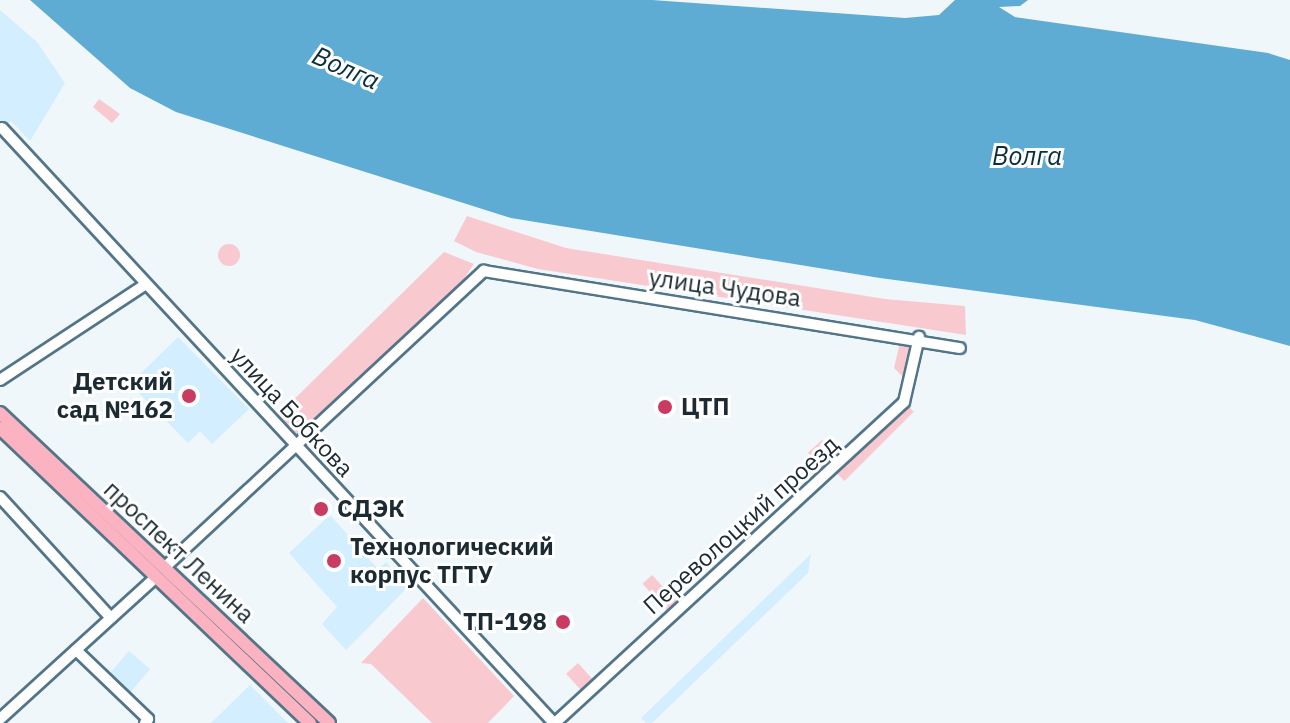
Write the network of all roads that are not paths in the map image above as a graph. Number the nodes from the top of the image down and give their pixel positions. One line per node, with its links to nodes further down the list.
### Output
1 (2, 128): 2 (street, улица Бобкова)
2 (146, 284): 5 (street); 8 (street, улица Бобкова)
3 (919, 337): 4 (street, улица Чудова); 8 (street, улица Чудова); 17 (street, Переволоцкий проезд)
4 (960, 348)
5 (0, 380)
6 (0, 413): 10 (main road, проспект Ленина)
7 (0, 428): 10 (main road, проспект Ленина)
8 (296, 445): 10 (street); 17 (street, улица Бобкова)
9 (0, 497): 11 (street)
10 (163, 573): 11 (street); 15 (main road, проспект Ленина); 16 (main road, проспект Ленина)
11 (111, 618): 12 (street)
12 (76, 650): 13 (street); 14 (street)
13 (1, 716)
14 (145, 723)
15 (310, 723)
16 (329, 723)
17 (555, 723)

